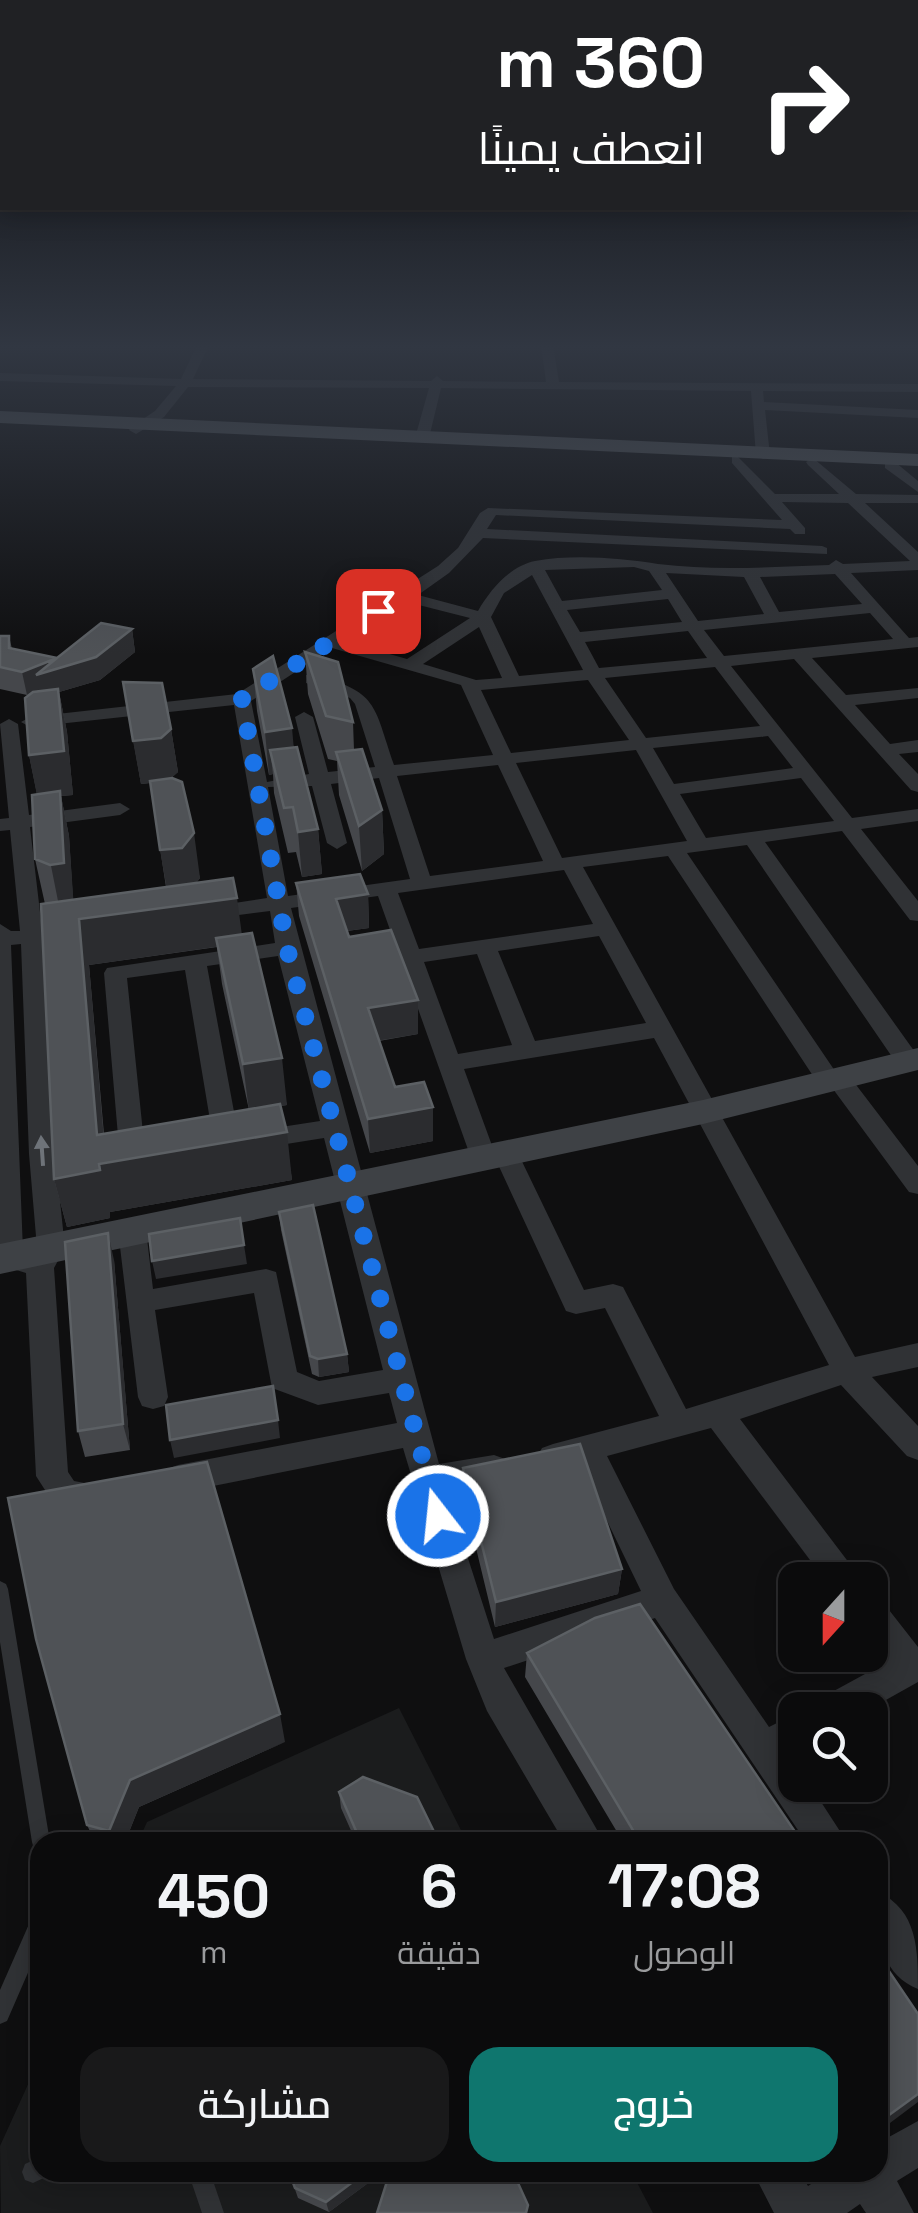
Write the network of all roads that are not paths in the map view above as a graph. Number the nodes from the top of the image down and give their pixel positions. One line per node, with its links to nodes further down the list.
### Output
1 (526, 448): 5 (main road)
2 (628, 448): 4 (main road)
3 (763, 448): 4 (street)
4 (763, 455): 6 (main road)
5 (738, 460): 6 (main road); 10 (street)
6 (802, 460): 7 (main road); 8 (main road); 11 (street)
7 (918, 463): 8 (main road)
8 (890, 465): 9 (street)
9 (918, 488)
10 (766, 498): 11 (street); 13 (street)
11 (849, 498): 12 (street); 17 (street)
12 (918, 499)
13 (794, 525): 14 (street); 16 (street)
14 (482, 532): 15 (street); 23 (street)
15 (660, 541): 16 (street); 19 (street)
16 (822, 551): 20 (street)
17 (918, 563): 20 (street)
18 (535, 566): 19 (street); 24 (street); 26 (street)
19 (652, 566): 21 (street); 22 (street)
20 (843, 572): 21 (street); 25 (street)
21 (750, 573): 27 (street)
22 (672, 594): 24 (street); 28 (street)
23 (401, 595): 26 (street); 30 (street)
24 (555, 606): 29 (street)
25 (872, 608): 27 (street); 31 (street)
26 (483, 616): 34 (street); 37 (street)
27 (776, 620): 28 (street)
28 (695, 628): 29 (street); 33 (street)
29 (573, 638): 36 (street)
30 (330, 642): 34 (street); 35 (street)
31 (912, 642): 32 (street)
32 (798, 654): 33 (street); 41 (street)
33 (722, 663): 36 (street); 44 (street)
34 (408, 666): 38 (street)
35 (284, 670): 40 (street); 50 (street)
36 (595, 676): 37 (street); 45 (street)
37 (513, 682): 38 (street)
38 (471, 686): 48 (street)
39 (918, 692): 41 (street)
40 (242, 699): 43 (street); 52 (street)
41 (839, 701): 47 (street)
42 (304, 717): 51 (street)
43 (4, 725): 57 (street)
44 (772, 730): 45 (street); 49 (street)
45 (642, 745): 48 (street); 54 (street)
46 (918, 746): 47 (street)
47 (886, 750): 53 (street)
48 (508, 759): 50 (street); 63 (street)
49 (806, 772): 54 (street); 58 (street)
50 (386, 774): 51 (street); 64 (street)
51 (321, 779): 52 (street); 60 (street)
52 (256, 786): 66 (street)
53 (918, 786)
54 (669, 790): 61 (street)
55 (120, 809): 57 (street)
56 (918, 815): 58 (street)
57 (9, 823): 72 (street)
58 (846, 825): 59 (street); 67 (street)
59 (752, 838): 61 (street); 80 (street)
60 (337, 843)
61 (700, 844): 62 (street)
62 (673, 848): 63 (street); 82 (street)
63 (562, 863): 64 (street); 69 (street)
64 (421, 880): 65 (street)
65 (385, 886): 66 (street); 76 (street)
66 (277, 904): 68 (street); 74 (street)
67 (918, 915)
68 (183, 916)
69 (604, 928): 75 (street); 78 (street)
70 (0, 931): 73 (street)
71 (70, 932): 72 (street)
72 (32, 937): 73 (street); 90 (street, one-way to 72)
73 (0, 939): 90 (street)
74 (287, 948): 77 (street); 84 (street)
75 (486, 948): 76 (street); 79 (street)
76 (412, 958): 81 (street)
77 (195, 961): 84 (street); 85 (street)
78 (659, 1030): 79 (street); 83 (street)
79 (527, 1052): 81 (street)
80 (913, 1060): 82 (street)
81 (449, 1062): 86 (street)
82 (834, 1081): 83 (street); 87 (street)
83 (703, 1112): 86 (street); 93 (street)
84 (332, 1128): 88 (street)
85 (171, 1153)
86 (495, 1155): 88 (street); 97 (street)
87 (918, 1186)
88 (348, 1190): 89 (street); 94 (street)
89 (132, 1230): 90 (street); 91 (street)
90 (25, 1258): 103 (street)
91 (140, 1302): 94 (street); 95 (street)
92 (918, 1355): 93 (street)
93 (846, 1371): 96 (street); 99 (street)
94 (400, 1379): 98 (street)
95 (152, 1397)
96 (718, 1414): 97 (street); 104 (street)
97 (678, 1425): 100 (street)
98 (414, 1432): 101 (street); 102 (street)
99 (918, 1447)
100 (588, 1451): 101 (street); 106 (street)
101 (427, 1480): 108 (street)
102 (148, 1485)
103 (110, 1492)
104 (831, 1562)
105 (0, 1589): 113 (lane)
106 (662, 1600): 108 (street); 111 (street)
107 (888, 1636): 109 (street)
108 (483, 1659): 114 (street)
109 (915, 1671): 110 (street)
110 (871, 1692)
111 (778, 1740)
112 (809, 1802): 115 (street)
113 (39, 1832)
114 (579, 1832)
115 (823, 1832)
116 (888, 1926): 118 (street)
117 (30, 1945): 119 (lane)
118 (918, 1968)
119 (0, 2014)
120 (918, 2143): 121 (street)
121 (888, 2162)
122 (202, 2182): 126 (lane)
123 (782, 2182): 127 (street)
124 (856, 2182): 128 (street)
125 (876, 2182): 129 (street)
126 (212, 2213)
127 (799, 2213)
128 (808, 2213)
129 (892, 2213)

